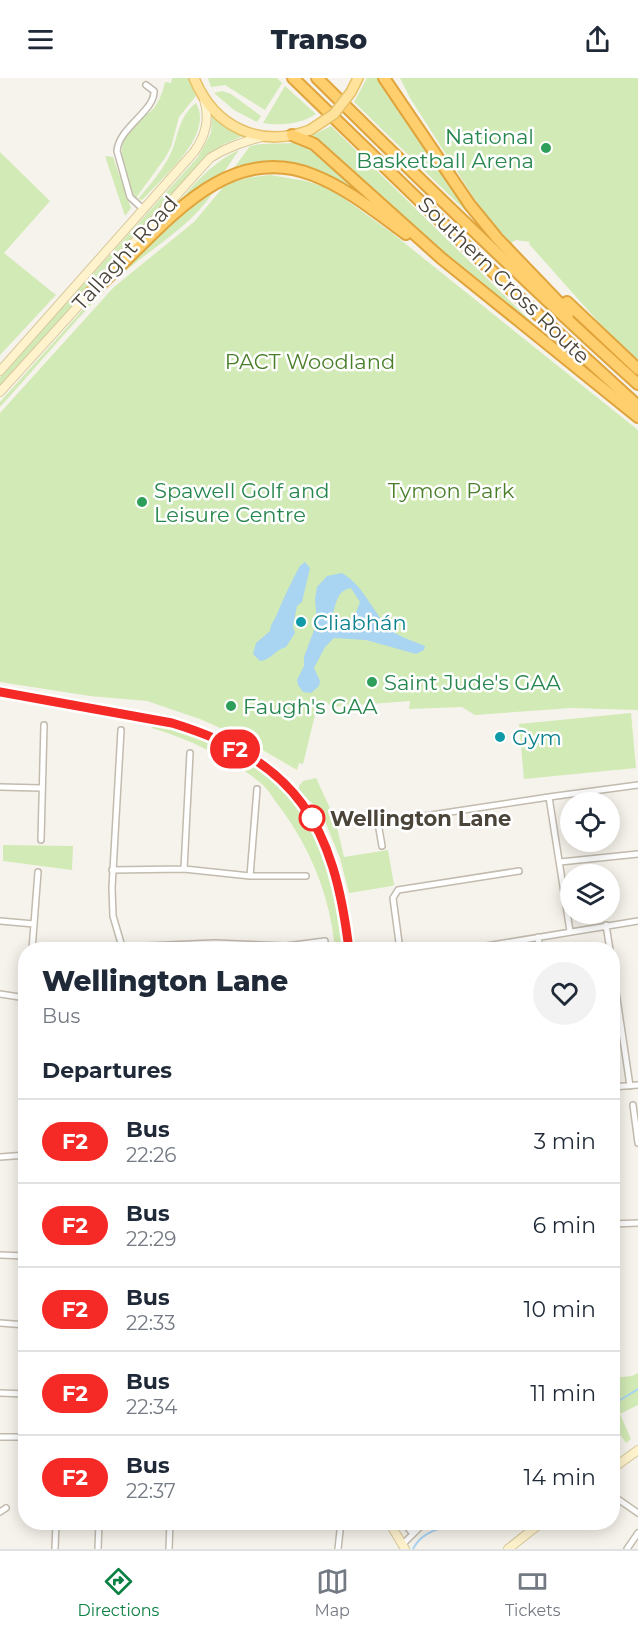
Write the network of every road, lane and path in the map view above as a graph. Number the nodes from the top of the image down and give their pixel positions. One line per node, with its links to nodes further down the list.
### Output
1 (194, 78): 8 (main road)
2 (293, 78): 20 (highway, Southern Cross Route)
3 (317, 78): 18 (highway)
4 (358, 78): 9 (main road, bridge)
5 (384, 78): 11 (highway)
6 (394, 78): 11 (highway)
7 (146, 85): 12 (street)
8 (204, 98): 10 (main road); 12 (main road, Tallaght Road)
9 (291, 135): 10 (main road); 14 (highway)
10 (264, 137): 15 (main road, Tallaght Road)
11 (431, 148): 13 (highway)
12 (144, 210): 17 (main road, Tallaght Road)
13 (481, 218): 16 (highway); 18 (highway)
14 (441, 258): 15 (highway); 21 (highway)
15 (88, 295): 19 (main road, Tallaght Road)
16 (638, 369)
17 (0, 371)
18 (636, 382)
19 (0, 392)
20 (638, 406)
21 (638, 417)
22 (0, 692): 51 (main road)
23 (44, 725): 28 (street)
24 (121, 730): 36 (street)
25 (190, 753): 35 (street)
26 (638, 785): 30 (street)
27 (0, 787): 28 (street)
28 (41, 788): 31 (street)
29 (257, 789): 39 (street)
30 (549, 796): 32 (street); 34 (street)
31 (41, 840)
32 (382, 846)
33 (638, 854): 34 (street)
34 (560, 862): 45 (street)
35 (184, 869): 36 (street); 39 (street)
36 (112, 870): 49 (street)
37 (519, 871): 52 (street)
38 (38, 872): 43 (street)
39 (250, 876): 40 (street)
40 (306, 876)
41 (0, 921): 43 (street)
42 (638, 921): 44 (street)
43 (34, 924): 48 (street)
44 (606, 925): 45 (street); 55 (street)
45 (570, 931): 46 (street)
46 (538, 937): 53 (street); 54 (street)
47 (325, 941): 50 (street)
48 (33, 942)
49 (121, 942)
50 (319, 942)
51 (348, 942)
52 (399, 942)
53 (509, 942)
54 (539, 942)
55 (609, 942)
56 (0, 994): 57 (street)
57 (18, 997)
58 (620, 1019): 60 (street)
59 (638, 1085): 60 (street)
60 (630, 1086): 61 (street)
61 (620, 1087)
62 (633, 1105): 63 (street)
63 (638, 1143)
64 (18, 1156): 65 (street)
65 (0, 1157)
66 (638, 1222): 67 (street)
67 (620, 1223)
68 (0, 1255): 69 (street)
69 (18, 1256)
70 (0, 1323): 71 (street)
71 (18, 1324)
72 (0, 1393): 73 (street)
73 (18, 1394)
74 (0, 1437): 75 (street)
75 (18, 1437)
76 (638, 1450): 77 (main road)
77 (620, 1463)
78 (620, 1501): 79 (street)
79 (638, 1513)
80 (56, 1530): 91 (street)
81 (99, 1530): 92 (street)
82 (170, 1530): 93 (street)
83 (340, 1530): 94 (street)
84 (393, 1530): 90 (main road)
85 (410, 1530): 89 (street)
86 (417, 1530): 89 (street)
87 (532, 1530): 95 (main road)
88 (638, 1533): 96 (street)
89 (413, 1534): 90 (street)
90 (403, 1547)
91 (55, 1549)
92 (98, 1549)
93 (169, 1549)
94 (338, 1549)
95 (508, 1549)
96 (627, 1549)

